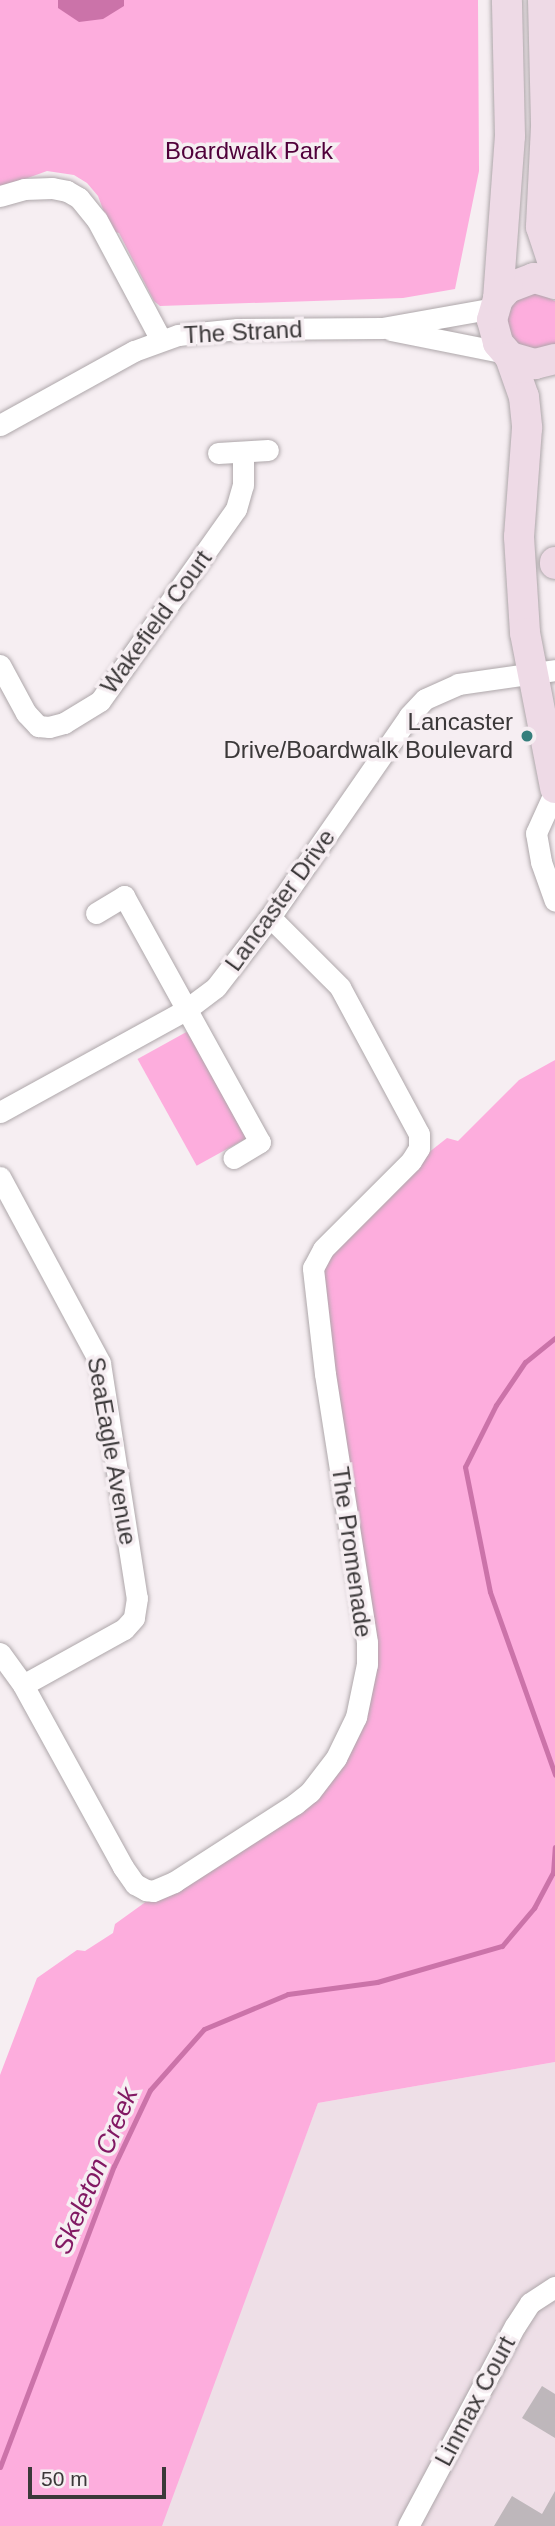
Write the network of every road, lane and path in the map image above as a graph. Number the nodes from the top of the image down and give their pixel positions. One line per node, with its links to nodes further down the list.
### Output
1 (507, 0): 6 (main road)
2 (543, 0): 4 (main road)
3 (0, 196): 8 (street)
4 (555, 269)
5 (555, 284): 6 (main road)
6 (496, 303): 7 (street, The Strand); 9 (main road)
7 (382, 328): 8 (street, The Strand); 9 (street, The Strand)
8 (161, 340): 11 (street, The Strand)
9 (508, 355): 10 (main road); 16 (main road)
10 (555, 359)
11 (0, 425)
12 (268, 450): 13 (street)
13 (243, 452): 14 (street); 15 (street, Wakefield Court)
14 (218, 453)
15 (0, 665)
16 (543, 672): 17 (main road); 20 (street, Lancaster Drive)
17 (555, 789): 18 (street)
18 (555, 901)
19 (96, 913): 21 (street)
20 (270, 916): 21 (street, Lancaster Drive); 26 (street, The Promenade)
21 (187, 1009): 22 (street, Lancaster Drive); 23 (street)
22 (0, 1112)
23 (233, 1158)
24 (0, 1177): 26 (street, SeaEagle Avenue)
25 (0, 1653): 26 (street, The Promenade)
26 (23, 1685)
27 (555, 2287): 28 (street, Linmax Court)
28 (408, 2526)

